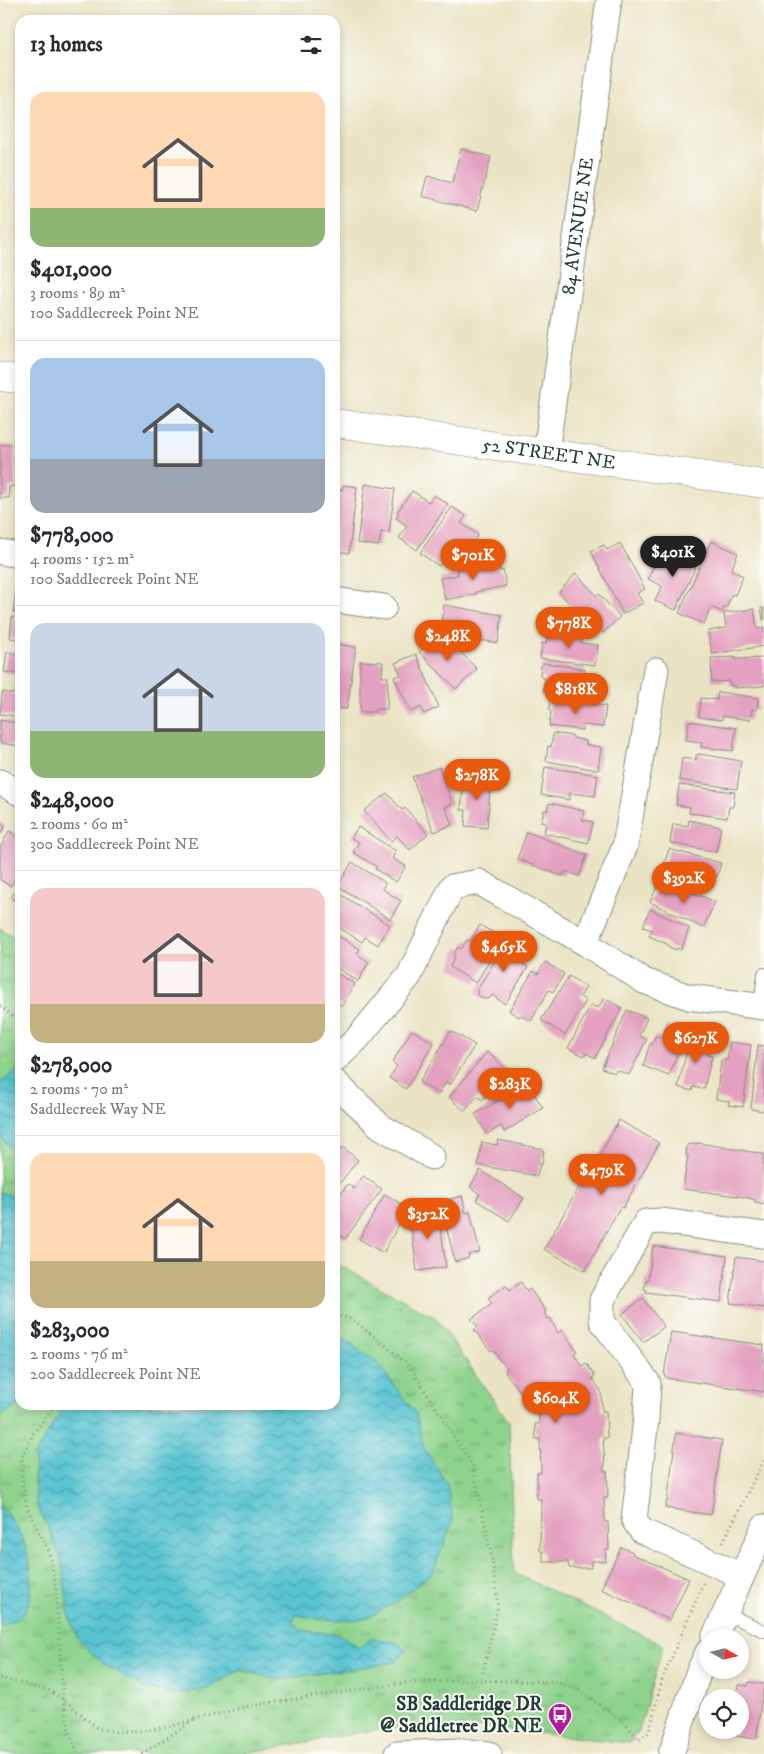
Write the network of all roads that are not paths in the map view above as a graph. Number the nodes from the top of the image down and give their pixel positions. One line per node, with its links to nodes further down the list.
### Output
1 (609, 0): 5 (street, 84 AVENUE NE)
2 (0, 376): 3 (street)
3 (15, 378)
4 (340, 424): 5 (street, 52 STREET NE)
5 (546, 453): 6 (street, 52 STREET NE)
6 (764, 484)
7 (0, 552): 8 (street)
8 (15, 554)
9 (340, 601): 10 (street)
10 (384, 607)
11 (656, 670): 14 (street)
12 (0, 782): 13 (street)
13 (15, 790)
14 (585, 943): 16 (street); 17 (street)
15 (764, 974): 16 (lane)
16 (762, 1007)
17 (340, 1055)
18 (340, 1087): 19 (street)
19 (432, 1157)
20 (764, 1235): 22 (street)
21 (764, 1527): 22 (street)
22 (742, 1576): 23 (street)
23 (725, 1613): 24 (street); 25 (lane)
24 (718, 1629)
25 (764, 1631)
26 (699, 1669): 29 (street)
27 (397, 1754): 28 (street)
28 (489, 1754)
29 (672, 1754)

